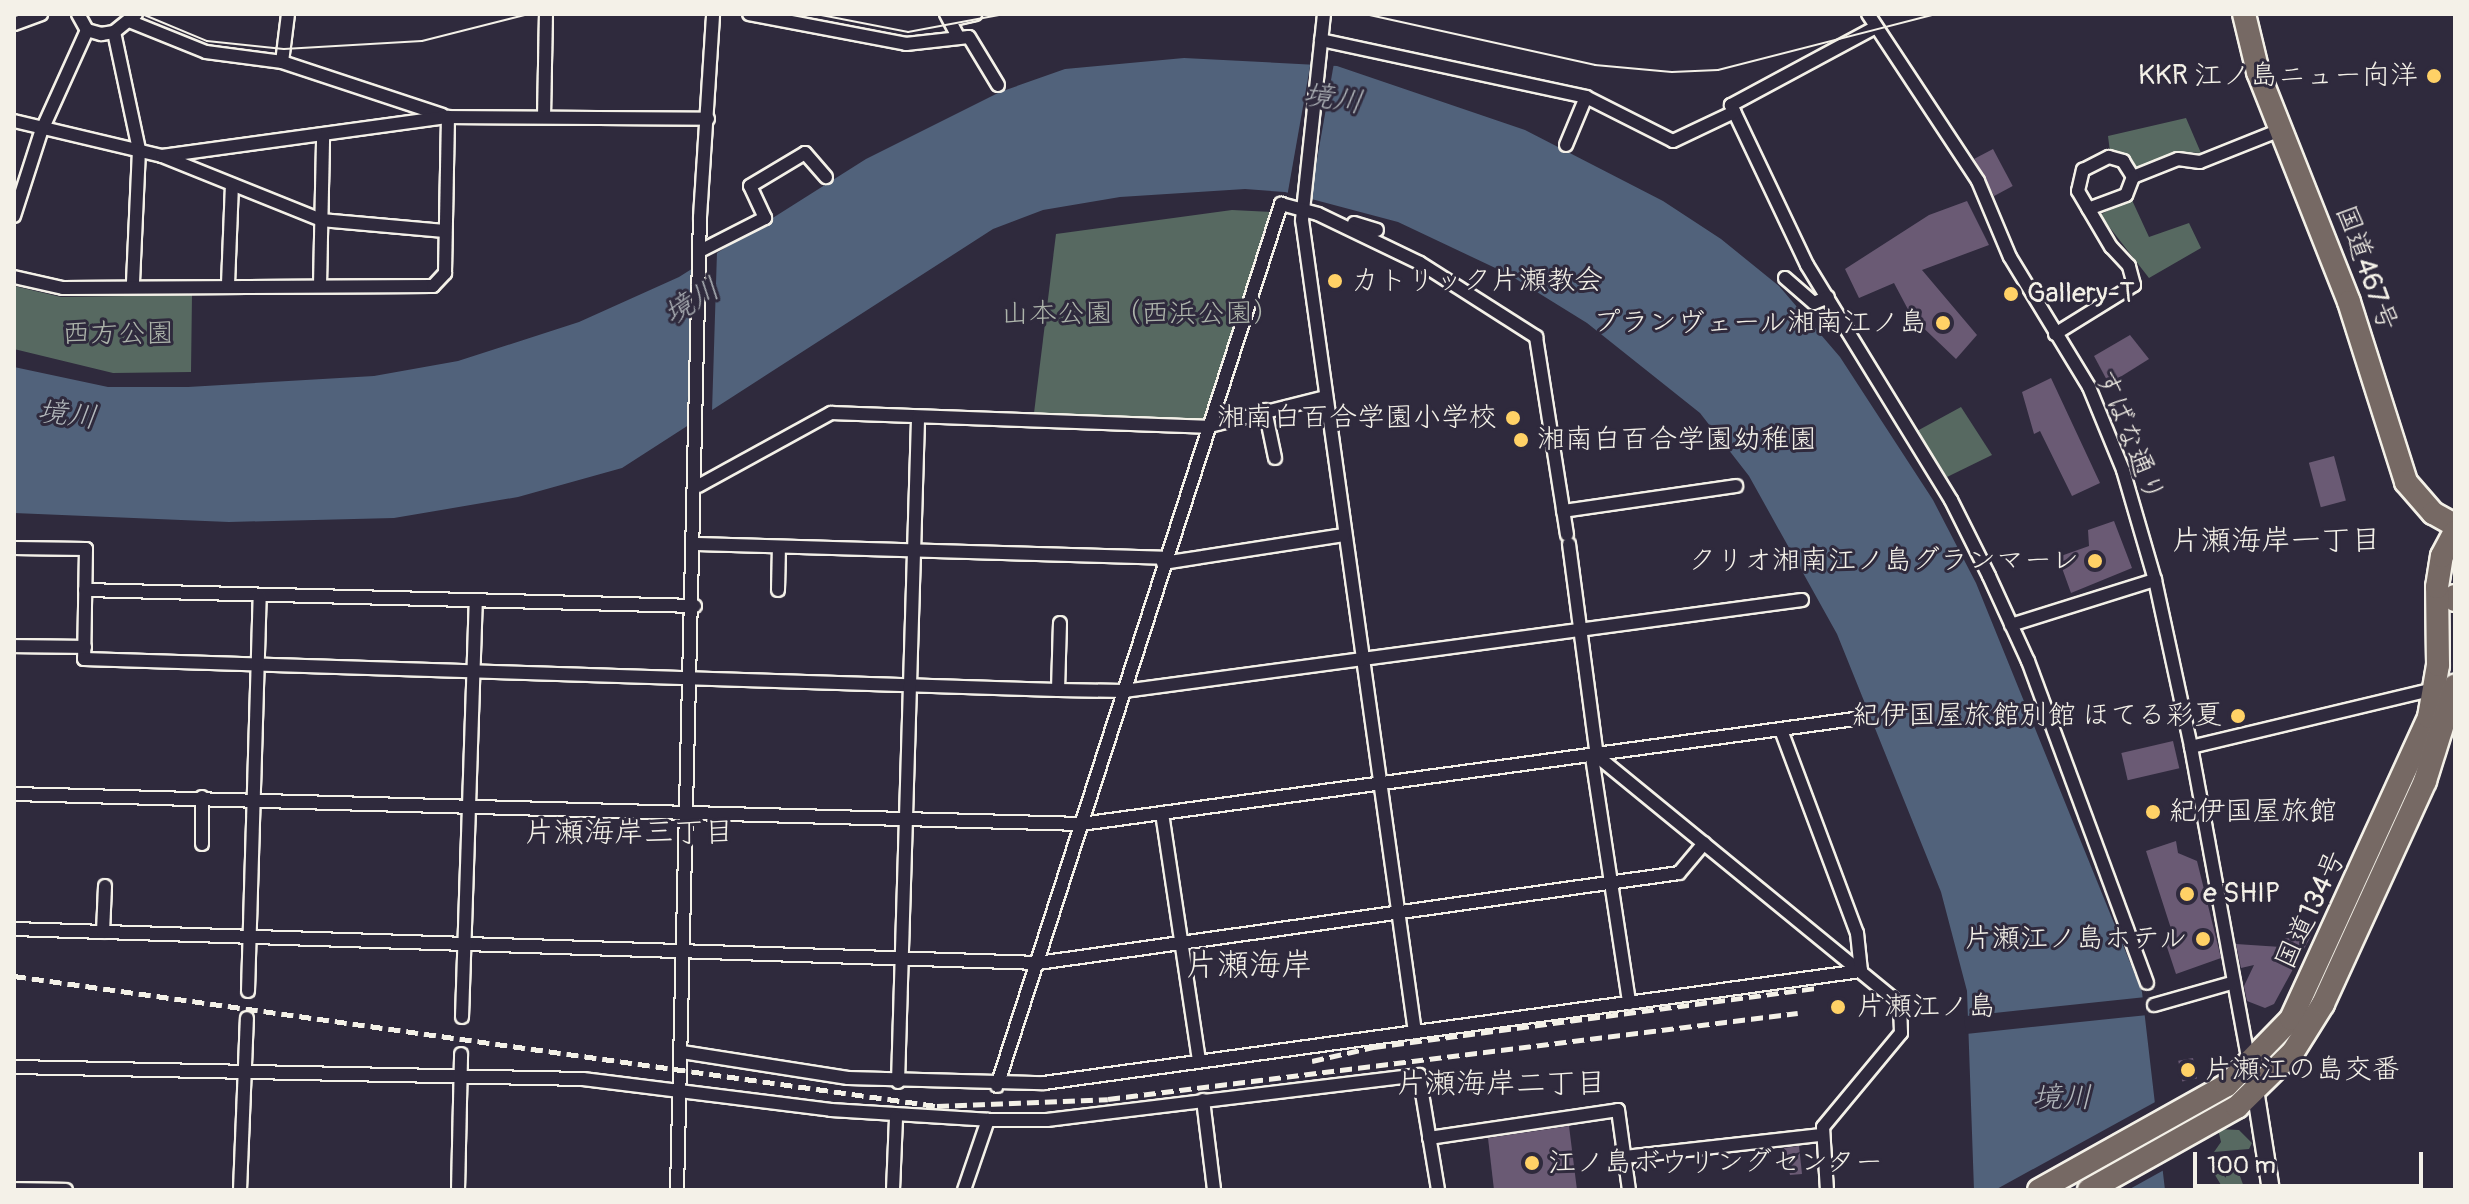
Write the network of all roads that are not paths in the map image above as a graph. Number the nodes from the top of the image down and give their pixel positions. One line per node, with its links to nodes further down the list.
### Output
1 (41, 14): 13 (street)
2 (78, 14): 15 (street)
3 (288, 14): 19 (street)
4 (546, 14): 24 (street)
5 (713, 14): 25 (street)
6 (749, 14): 17 (street)
7 (975, 14): 11 (street)
8 (1324, 14): 18 (street)
9 (1868, 14): 14 (street, すばな通り)
10 (2244, 14): 27 (highway, 国道467号)
11 (948, 17): 17 (street)
12 (133, 18): 16 (street); 19 (street)
13 (14, 24)
14 (1876, 27): 22 (street); 50 (street, すばな通り)
15 (87, 30): 16 (street); 28 (street)
16 (114, 32): 31 (street)
17 (959, 38): 20 (street)
18 (1321, 40): 21 (street); 36 (street)
19 (282, 62): 23 (street)
20 (998, 85)
21 (1586, 97): 22 (street); 30 (street)
22 (1734, 112): 49 (street)
23 (448, 117): 24 (street); 29 (street); 42 (street)
24 (544, 117): 25 (street)
25 (708, 119): 43 (street)
26 (14, 121): 28 (street)
27 (2280, 130): 34 (street); 59 (highway, 国道467号)
28 (41, 132): 31 (street); 39 (street)
29 (323, 136): 32 (street); 40 (street)
30 (1566, 145)
31 (139, 150): 32 (street); 46 (street)
32 (162, 156): 35 (street)
33 (826, 177): 43 (street)
34 (2133, 177): 37 (street); 37 (street)
35 (232, 185): 40 (street); 47 (street)
36 (1302, 204): 38 (street); 51 (street); 54 (street)
37 (2088, 209): 50 (street)
38 (1318, 214): 41 (street); 58 (street)
39 (14, 216)
40 (321, 220): 42 (street); 48 (street)
41 (1377, 230)
42 (445, 231): 48 (street)
43 (700, 251): 56 (street)
44 (14, 277): 46 (street)
45 (1785, 278): 49 (street)
46 (133, 284): 47 (street)
47 (228, 284): 48 (street)
48 (320, 285)
49 (1828, 297): 75 (street)
50 (2055, 334): 67 (street, すばな通り)
51 (1325, 397): 52 (street); 61 (street)
52 (1265, 410): 54 (street); 55 (street)
53 (918, 418): 54 (street); 56 (street); 65 (street)
54 (1206, 427): 66 (street)
55 (1275, 458)
56 (698, 486): 62 (street)
57 (1736, 486): 58 (street)
58 (1563, 511): 76 (street)
59 (2455, 525)
60 (2455, 532): 84 (highway, 国道134号)
61 (1344, 535): 66 (street); 79 (street)
62 (697, 544): 63 (street); 73 (street)
63 (779, 547): 65 (street); 69 (street)
64 (14, 548): 68 (street)
65 (914, 553): 66 (street); 83 (street)
66 (1164, 561): 86 (street)
67 (2155, 580): 75 (street); 89 (street, すばな通り)
68 (85, 590): 70 (street); 78 (street)
69 (778, 590)
70 (260, 596): 72 (street); 80 (street)
71 (1802, 600): 76 (street)
72 (476, 602): 73 (street); 81 (street)
73 (695, 606): 82 (street)
74 (1060, 623): 85 (street)
75 (2011, 625): 114 (street)
76 (1582, 630): 79 (street); 90 (street)
77 (14, 646): 78 (street)
78 (85, 647): 80 (street)
79 (1362, 659): 86 (street); 91 (street)
80 (257, 664): 81 (street); 94 (street)
81 (474, 671): 82 (street); 95 (street)
82 (692, 675): 83 (street); 96 (street)
83 (910, 684): 85 (street); 98 (street)
84 (2445, 687): 89 (street); 125 (highway, 国道134号); 132 (highway, 国道134号)
85 (1058, 690): 86 (street)
86 (1124, 691): 99 (street)
87 (1862, 718): 88 (street)
88 (1781, 730): 90 (street); 113 (street)
89 (2191, 747): 115 (street, すばな通り)
90 (1594, 756): 91 (street); 100 (street); 102 (street)
91 (1379, 785): 97 (street); 104 (street)
92 (14, 794): 93 (street)
93 (202, 797): 94 (street); 101 (street)
94 (252, 799): 95 (street); 107 (street)
95 (471, 805): 96 (street); 108 (street)
96 (689, 813): 98 (street); 110 (street)
97 (1162, 813): 99 (street); 109 (street)
98 (907, 819): 99 (street); 111 (street)
99 (1081, 824): 112 (street)
100 (1704, 843): 102 (street); 113 (street)
101 (202, 844)
102 (1612, 882): 104 (street); 117 (street)
103 (105, 886): 106 (street)
104 (1397, 910): 109 (street); 121 (street)
105 (14, 929): 106 (street)
106 (103, 932): 107 (street)
107 (250, 937): 108 (street); 116 (street)
108 (463, 944): 110 (street); 119 (street)
109 (1180, 945): 112 (street); 124 (street)
110 (684, 951): 111 (street); 122 (street)
111 (902, 962): 112 (street); 129 (street)
112 (1038, 963): 130 (street)
113 (1861, 971): 117 (street); 136 (street)
114 (2147, 983)
115 (2231, 983): 118 (street); 125 (street, すばな通り)
116 (248, 991)
117 (1629, 1003): 121 (street)
118 (2154, 1005)
119 (462, 1017)
120 (247, 1018): 127 (street)
121 (1415, 1032): 124 (street)
122 (682, 1052): 129 (street); 131 (street)
123 (461, 1054): 128 (street)
124 (1199, 1061): 130 (street)
125 (2250, 1066): 132 (street); 150 (highway, 国道134号)
126 (14, 1067): 127 (street)
127 (245, 1070): 128 (street); 141 (street)
128 (461, 1078): 131 (street); 142 (street)
129 (898, 1082): 130 (street)
130 (997, 1086)
131 (680, 1087): 134 (street); 143 (street)
132 (2255, 1092): 151 (highway, 国道134号); 152 (street)
133 (1203, 1100): 135 (street); 137 (street); 146 (street)
134 (896, 1117): 135 (street); 144 (street)
135 (988, 1120): 145 (street)
136 (1820, 1135): 138 (street); 149 (street)
137 (1429, 1138): 138 (street); 147 (street)
138 (1624, 1157): 148 (street)
139 (14, 1189): 140 (street)
140 (66, 1190)
141 (240, 1190)
142 (458, 1190)
143 (677, 1190)
144 (893, 1190)
145 (964, 1190)
146 (1214, 1190)
147 (1438, 1190)
148 (1629, 1190)
149 (1827, 1190)
150 (2039, 1190)
151 (2089, 1190)
152 (2271, 1190)

